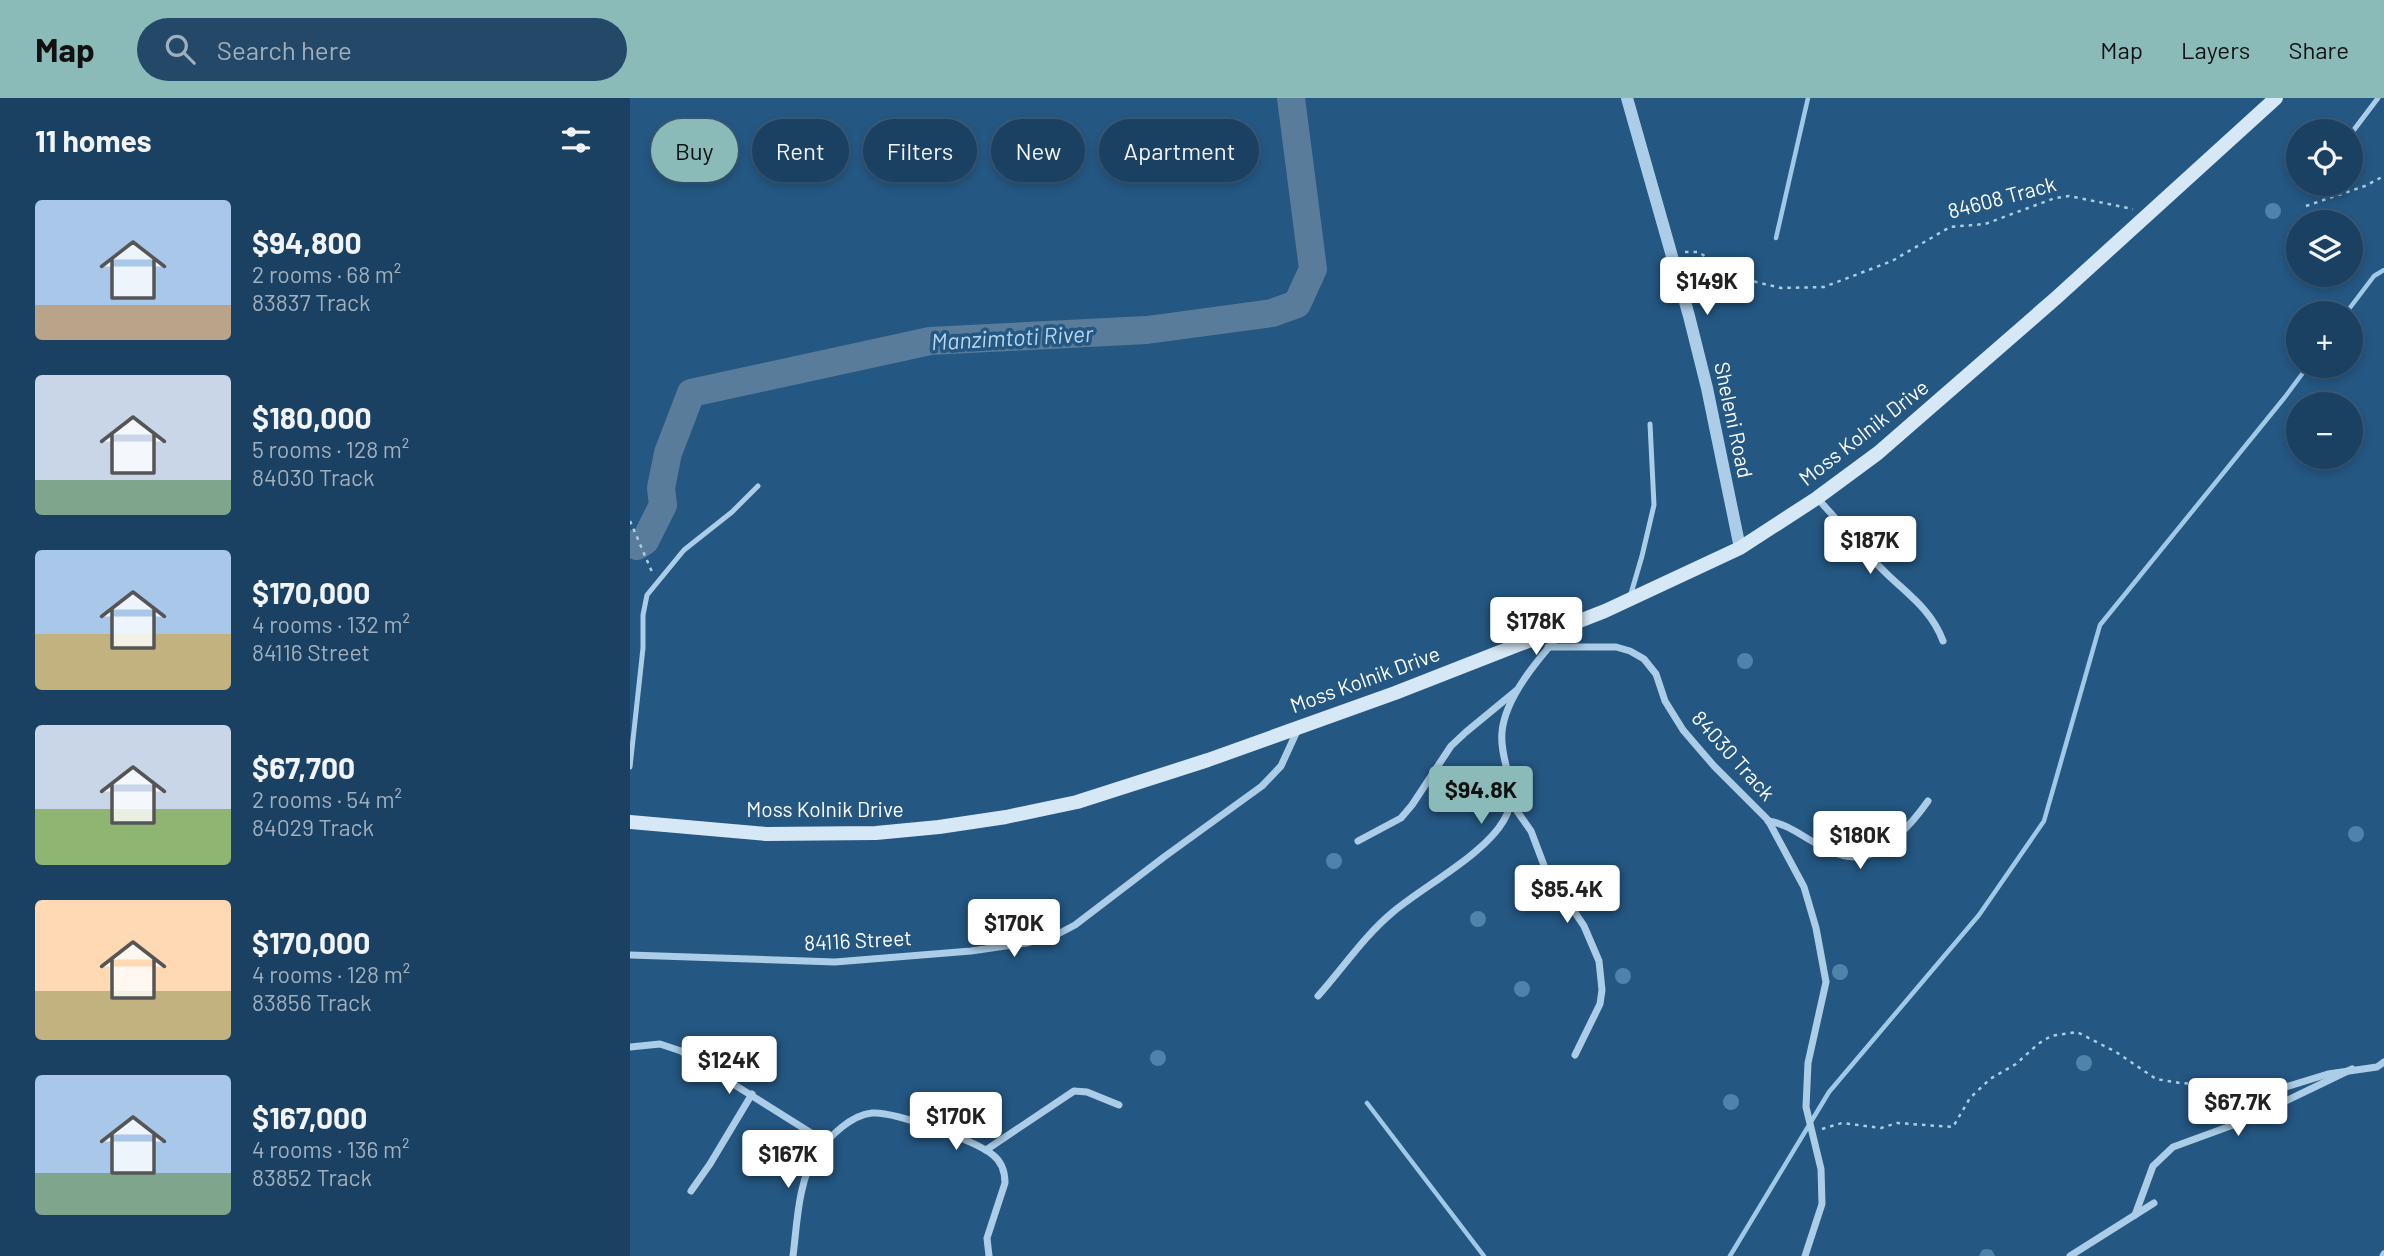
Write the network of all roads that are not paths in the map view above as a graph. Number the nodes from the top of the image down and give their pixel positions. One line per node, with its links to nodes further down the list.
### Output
1 (1627, 98): 8 (street, Sheleni Road)
2 (2276, 98): 7 (main road, Moss Kolnik Drive)
3 (2378, 98): 4 (lane)
4 (2362, 119)
5 (1650, 424): 9 (lane)
6 (758, 486): 15 (lane)
7 (1817, 498): 8 (main road, Moss Kolnik Drive); 11 (street)
8 (1740, 548): 9 (main road, Moss Kolnik Drive)
9 (1629, 600): 10 (main road, Moss Kolnik Drive)
10 (1568, 626): 12 (street); 14 (main road, Moss Kolnik Drive)
11 (1942, 641)
12 (1548, 648): 13 (street); 18 (street, 84030 Track)
13 (1520, 688): 17 (street); 20 (street)
14 (1299, 727): 19 (main road, Moss Kolnik Drive); 21 (street, 84116 Street)
15 (630, 767)
16 (1928, 801): 18 (street)
17 (1512, 804): 22 (street); 24 (street)
18 (1768, 820): 37 (street, 84030 Track)
19 (630, 822)
20 (1358, 841)
21 (630, 956)
22 (1318, 996)
23 (630, 1047): 28 (street)
24 (1575, 1055)
25 (2384, 1062): 26 (street)
26 (2352, 1069): 27 (street); 34 (street)
27 (2286, 1087)
28 (752, 1094): 30 (street); 32 (street)
29 (1119, 1105): 31 (street)
30 (827, 1143): 31 (street); 35 (street)
31 (986, 1150): 36 (street)
32 (691, 1191)
33 (2154, 1203): 34 (street)
34 (2135, 1215): 38 (street)
35 (793, 1256)
36 (989, 1256)
37 (1805, 1256)
38 (2070, 1256)

